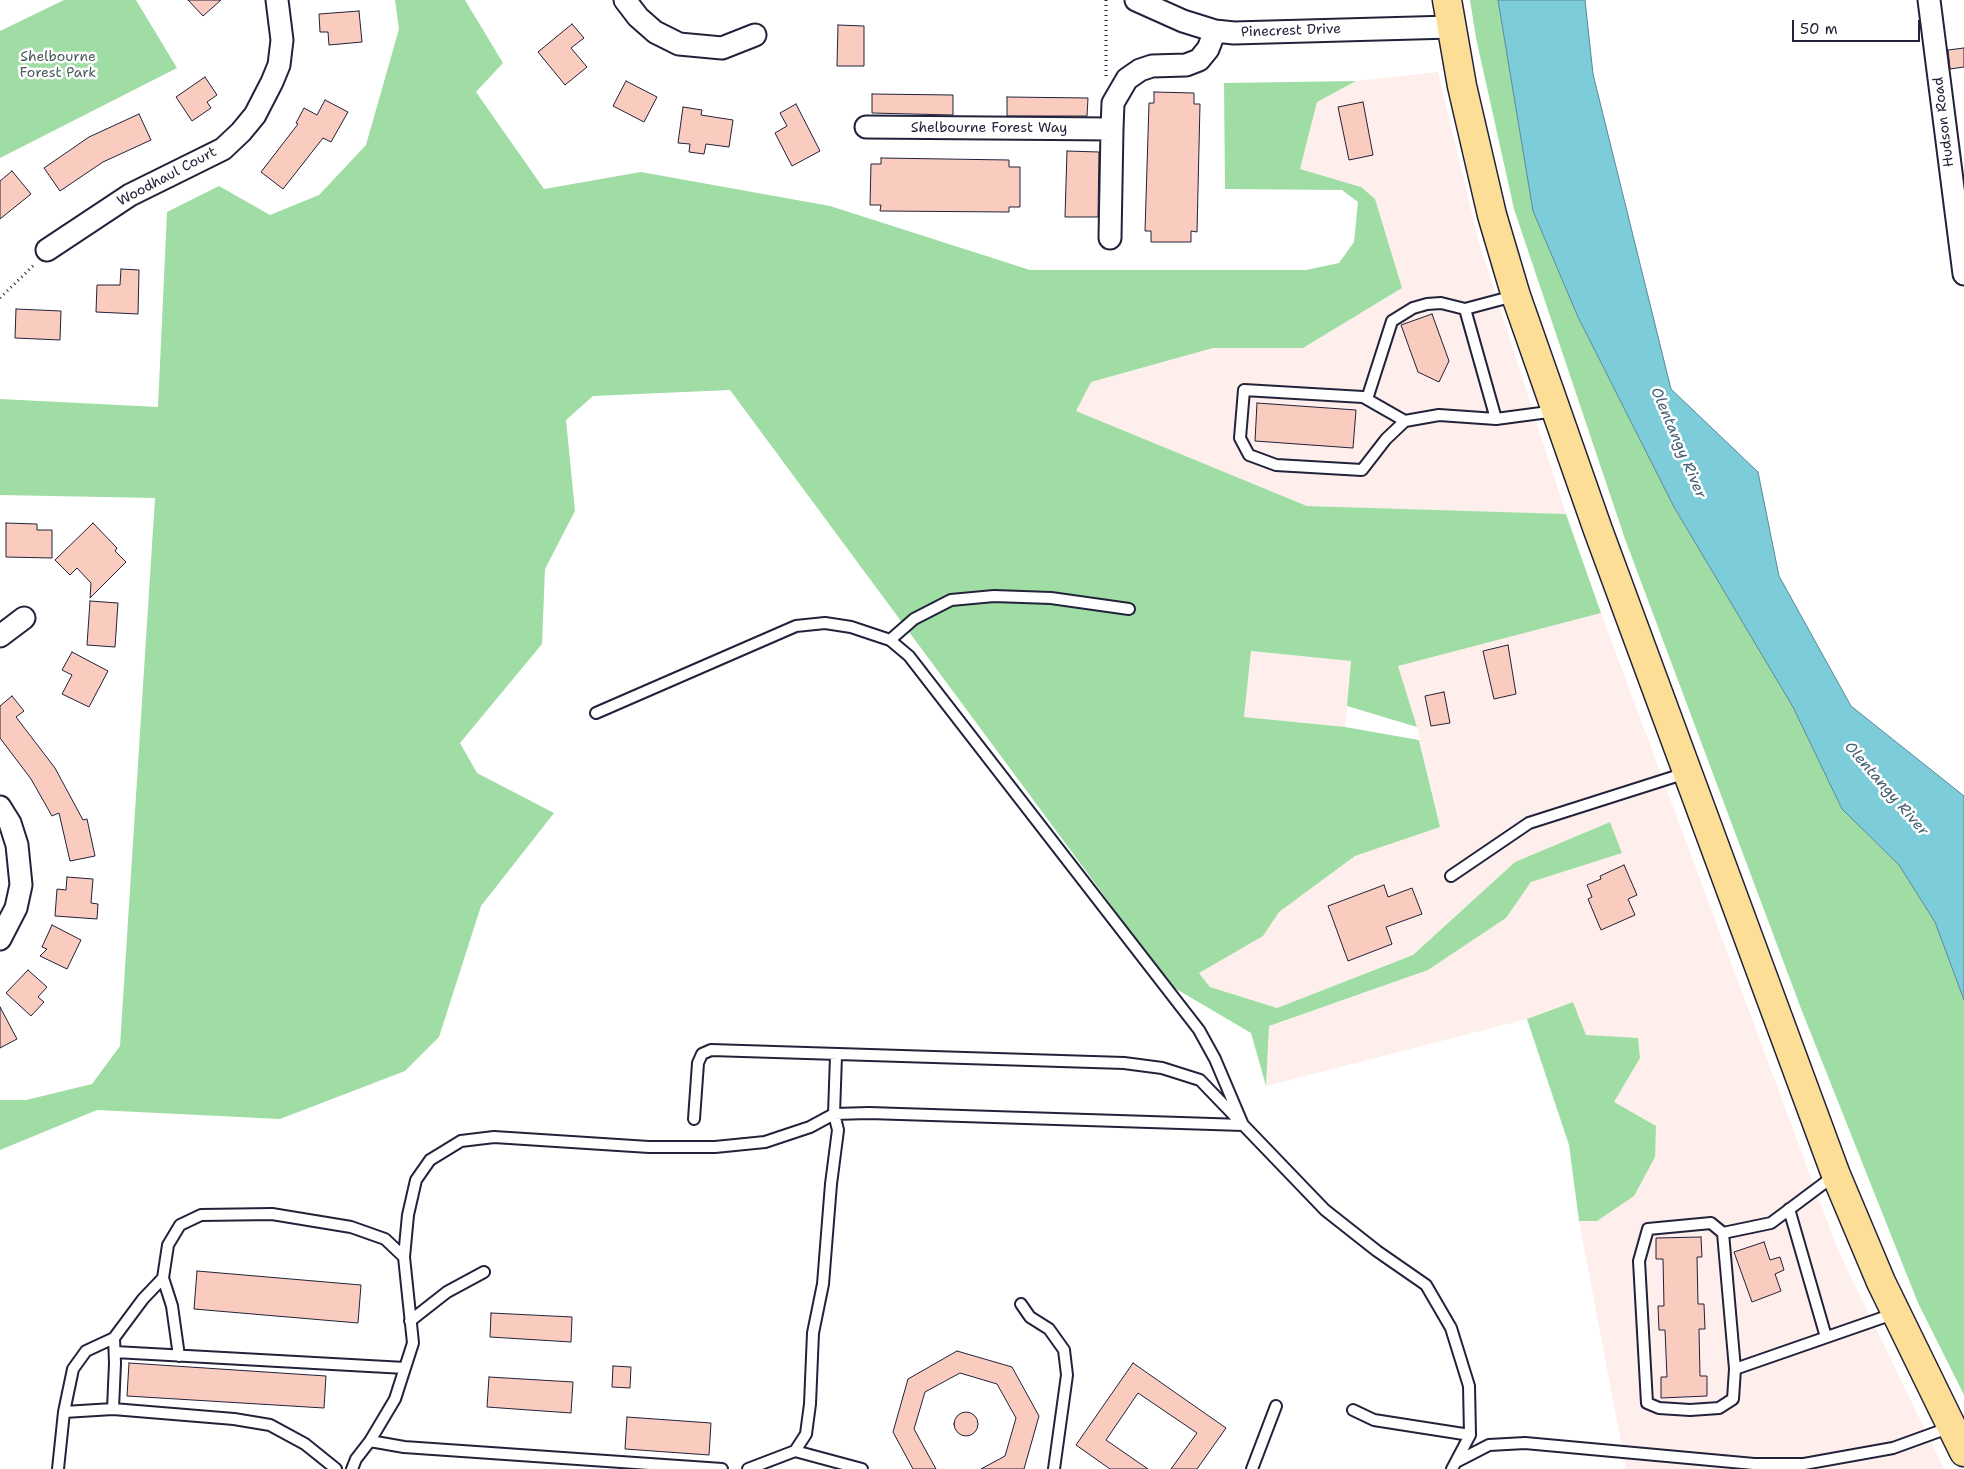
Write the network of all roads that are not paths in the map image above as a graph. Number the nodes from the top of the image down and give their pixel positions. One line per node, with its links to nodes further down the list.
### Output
1 (277, 0): 12 (street, Woodhaul Court)
2 (625, 0): 8 (street)
3 (1136, 0): 7 (street, Pinecrest Drive)
4 (1447, 0): 6 (highway)
5 (1929, 0): 13 (street, Hudson Road)
6 (1451, 27): 7 (street, Pinecrest Drive); 14 (highway)
7 (1215, 31): 10 (street)
8 (755, 35)
9 (866, 127): 10 (street, Shelbourne Forest Way)
10 (1112, 129): 11 (street)
11 (1110, 238)
12 (48, 250)
13 (1964, 274)
14 (1516, 296): 15 (lane); 17 (highway)
15 (1465, 309): 16 (lane); 18 (lane)
16 (1367, 399): 19 (lane); 19 (lane)
17 (1556, 411): 18 (lane); 25 (highway)
18 (1496, 419): 19 (lane)
19 (1405, 421)
20 (1129, 609): 23 (lane)
21 (24, 618): 22 (street)
22 (0, 636)
23 (890, 640): 24 (lane); 32 (lane)
24 (596, 713)
25 (1686, 773): 27 (lane); 33 (highway)
26 (0, 807): 28 (street)
27 (1451, 876)
28 (0, 939)
29 (836, 1056): 30 (lane); 31 (lane); 32 (lane)
30 (834, 1114): 32 (lane); 36 (lane); 55 (lane)
31 (694, 1119)
32 (1243, 1125): 53 (lane)
33 (1836, 1175): 34 (lane); 40 (highway)
34 (1789, 1209): 35 (lane); 42 (lane)
35 (1723, 1233): 47 (lane); 47 (lane)
36 (404, 1257): 38 (lane); 41 (lane)
37 (484, 1272): 41 (lane)
38 (162, 1278): 43 (lane); 45 (lane)
39 (1021, 1304): 66 (lane)
40 (1896, 1313): 42 (lane); 52 (highway)
41 (410, 1321): 46 (lane)
42 (1826, 1337): 47 (lane)
43 (114, 1338): 44 (lane); 51 (lane)
44 (115, 1352): 45 (lane); 49 (lane)
45 (179, 1356): 46 (lane)
46 (405, 1368): 54 (lane)
47 (1735, 1369)
48 (1276, 1406): 67 (lane)
49 (113, 1409): 51 (lane); 61 (lane)
50 (1354, 1410): 53 (lane)
51 (64, 1412): 60 (lane)
52 (1952, 1427): 56 (highway); 57 (lane)
53 (1470, 1435): 58 (lane)
54 (370, 1441): 59 (lane); 62 (lane)
55 (796, 1451): 64 (lane); 65 (lane)
56 (1964, 1452)
57 (1834, 1464): 58 (lane)
58 (1454, 1465)
59 (629, 1466): 63 (lane)
60 (58, 1469)
61 (336, 1469)
62 (352, 1469)
63 (722, 1469)
64 (748, 1469)
65 (862, 1469)
66 (1054, 1469)
67 (1252, 1469)

